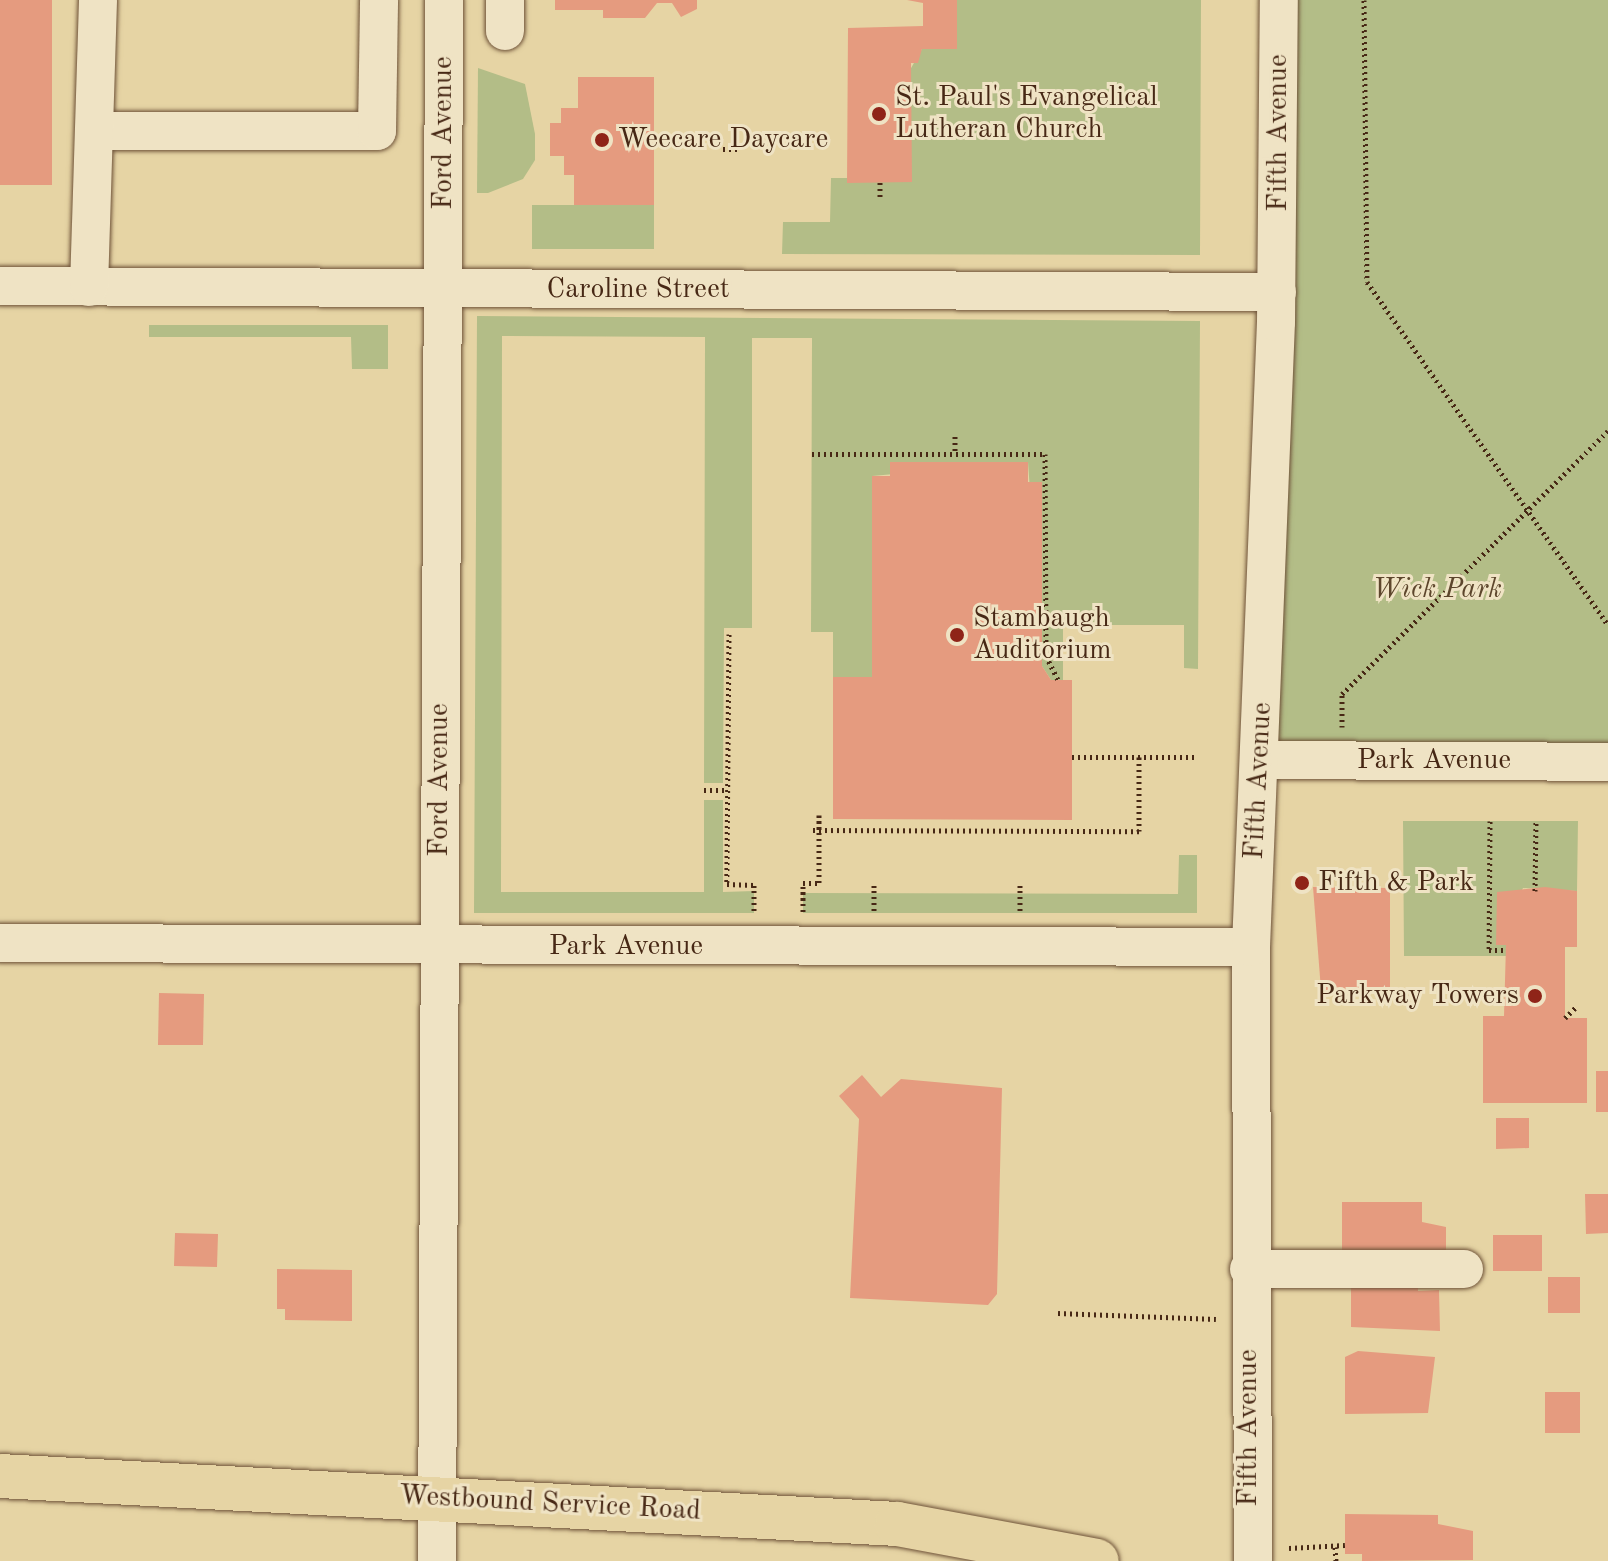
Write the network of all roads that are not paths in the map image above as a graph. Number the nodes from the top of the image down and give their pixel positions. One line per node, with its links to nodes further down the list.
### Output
1 (98, 0): 5 (street)
2 (379, 0): 5 (street)
3 (444, 0): 8 (street, Ford Avenue)
4 (1279, 0): 9 (street, Fifth Avenue)
5 (95, 131): 7 (street)
6 (0, 286): 7 (street, Caroline Street)
7 (89, 287): 8 (street, Caroline Street)
8 (443, 289): 9 (street, Caroline Street); 13 (street, Ford Avenue)
9 (1277, 292): 10 (street, Fifth Avenue)
10 (1259, 760): 11 (street, Park Avenue); 14 (street, Fifth Avenue)
11 (1608, 762)
12 (0, 943): 13 (street, Park Avenue)
13 (439, 947): 14 (street, Park Avenue); 18 (street, Ford Avenue)
14 (1251, 947): 15 (street, Fifth Avenue)
15 (1249, 1269): 16 (street); 21 (street, Fifth Avenue)
16 (1464, 1269)
17 (0, 1476): 18 (main road, Westbound Service Road)
18 (437, 1498): 19 (street, Ford Avenue); 20 (main road, Westbound Service Road)
19 (437, 1561)
20 (1097, 1561)
21 (1253, 1561)

